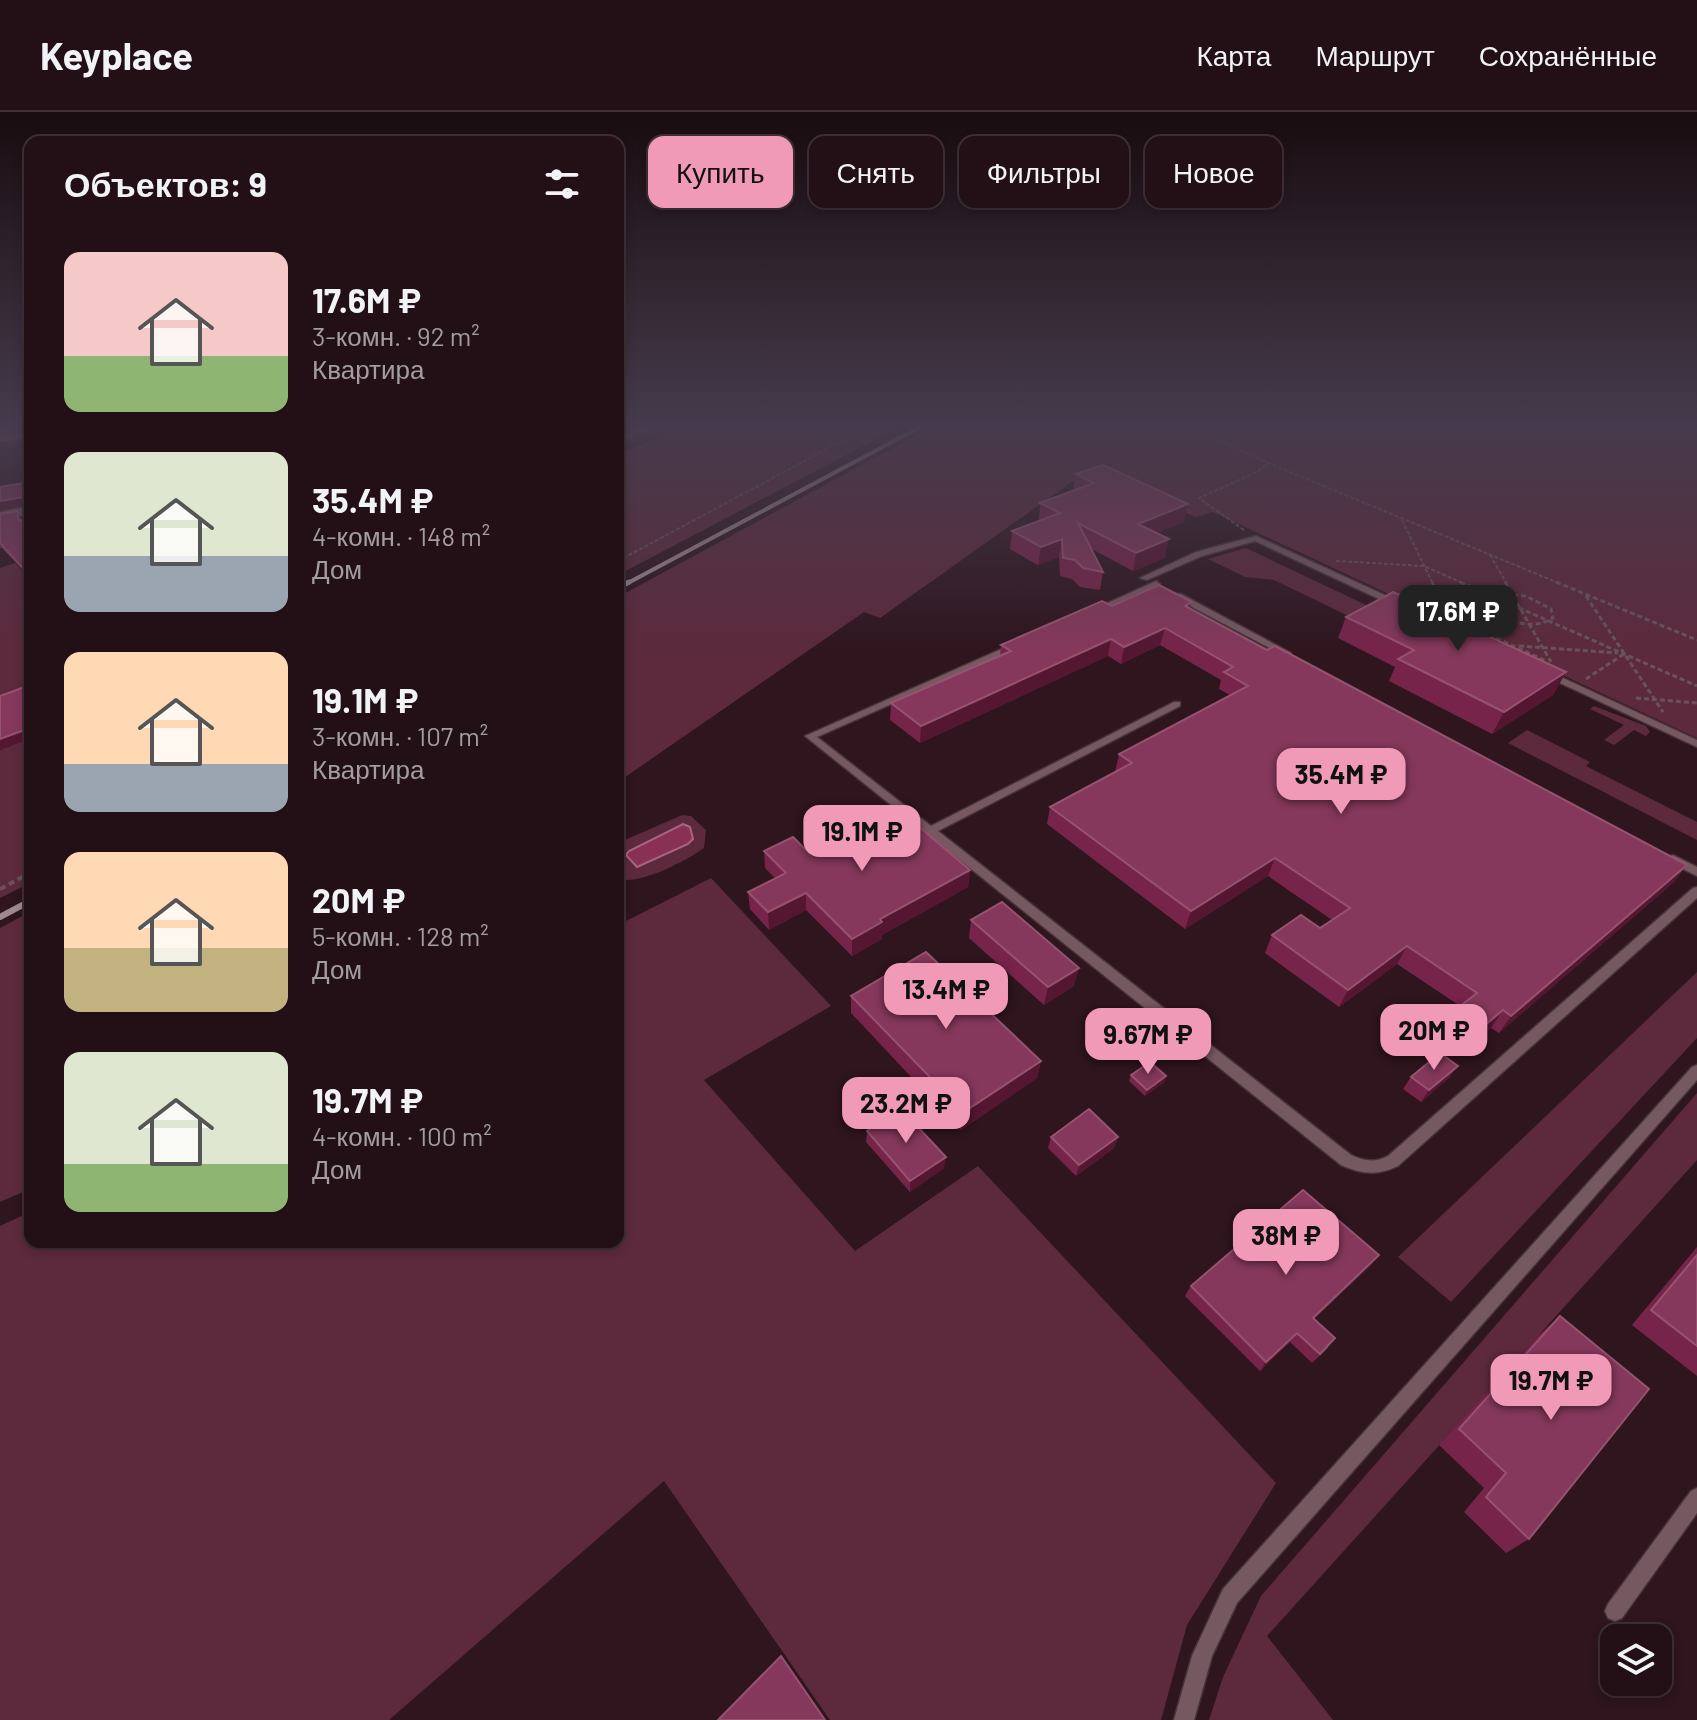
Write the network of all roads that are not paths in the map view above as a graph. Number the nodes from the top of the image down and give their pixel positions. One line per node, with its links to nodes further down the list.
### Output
1 (24, 511): 2 (street)
2 (0, 516)
3 (1156, 584): 4 (lane); 5 (lane); 7 (lane)
4 (1084, 616)
5 (1424, 616)
6 (1026, 641): 11 (lane)
7 (1292, 657)
8 (1533, 667): 10 (lane)
9 (1177, 704): 11 (lane)
10 (1697, 744)
11 (930, 831): 14 (lane)
12 (1655, 850): 13 (lane)
13 (1697, 872)
14 (1697, 891)
15 (1697, 1071): 18 (lane)
16 (1697, 1497): 17 (lane)
17 (1615, 1611)
18 (1184, 1720)

